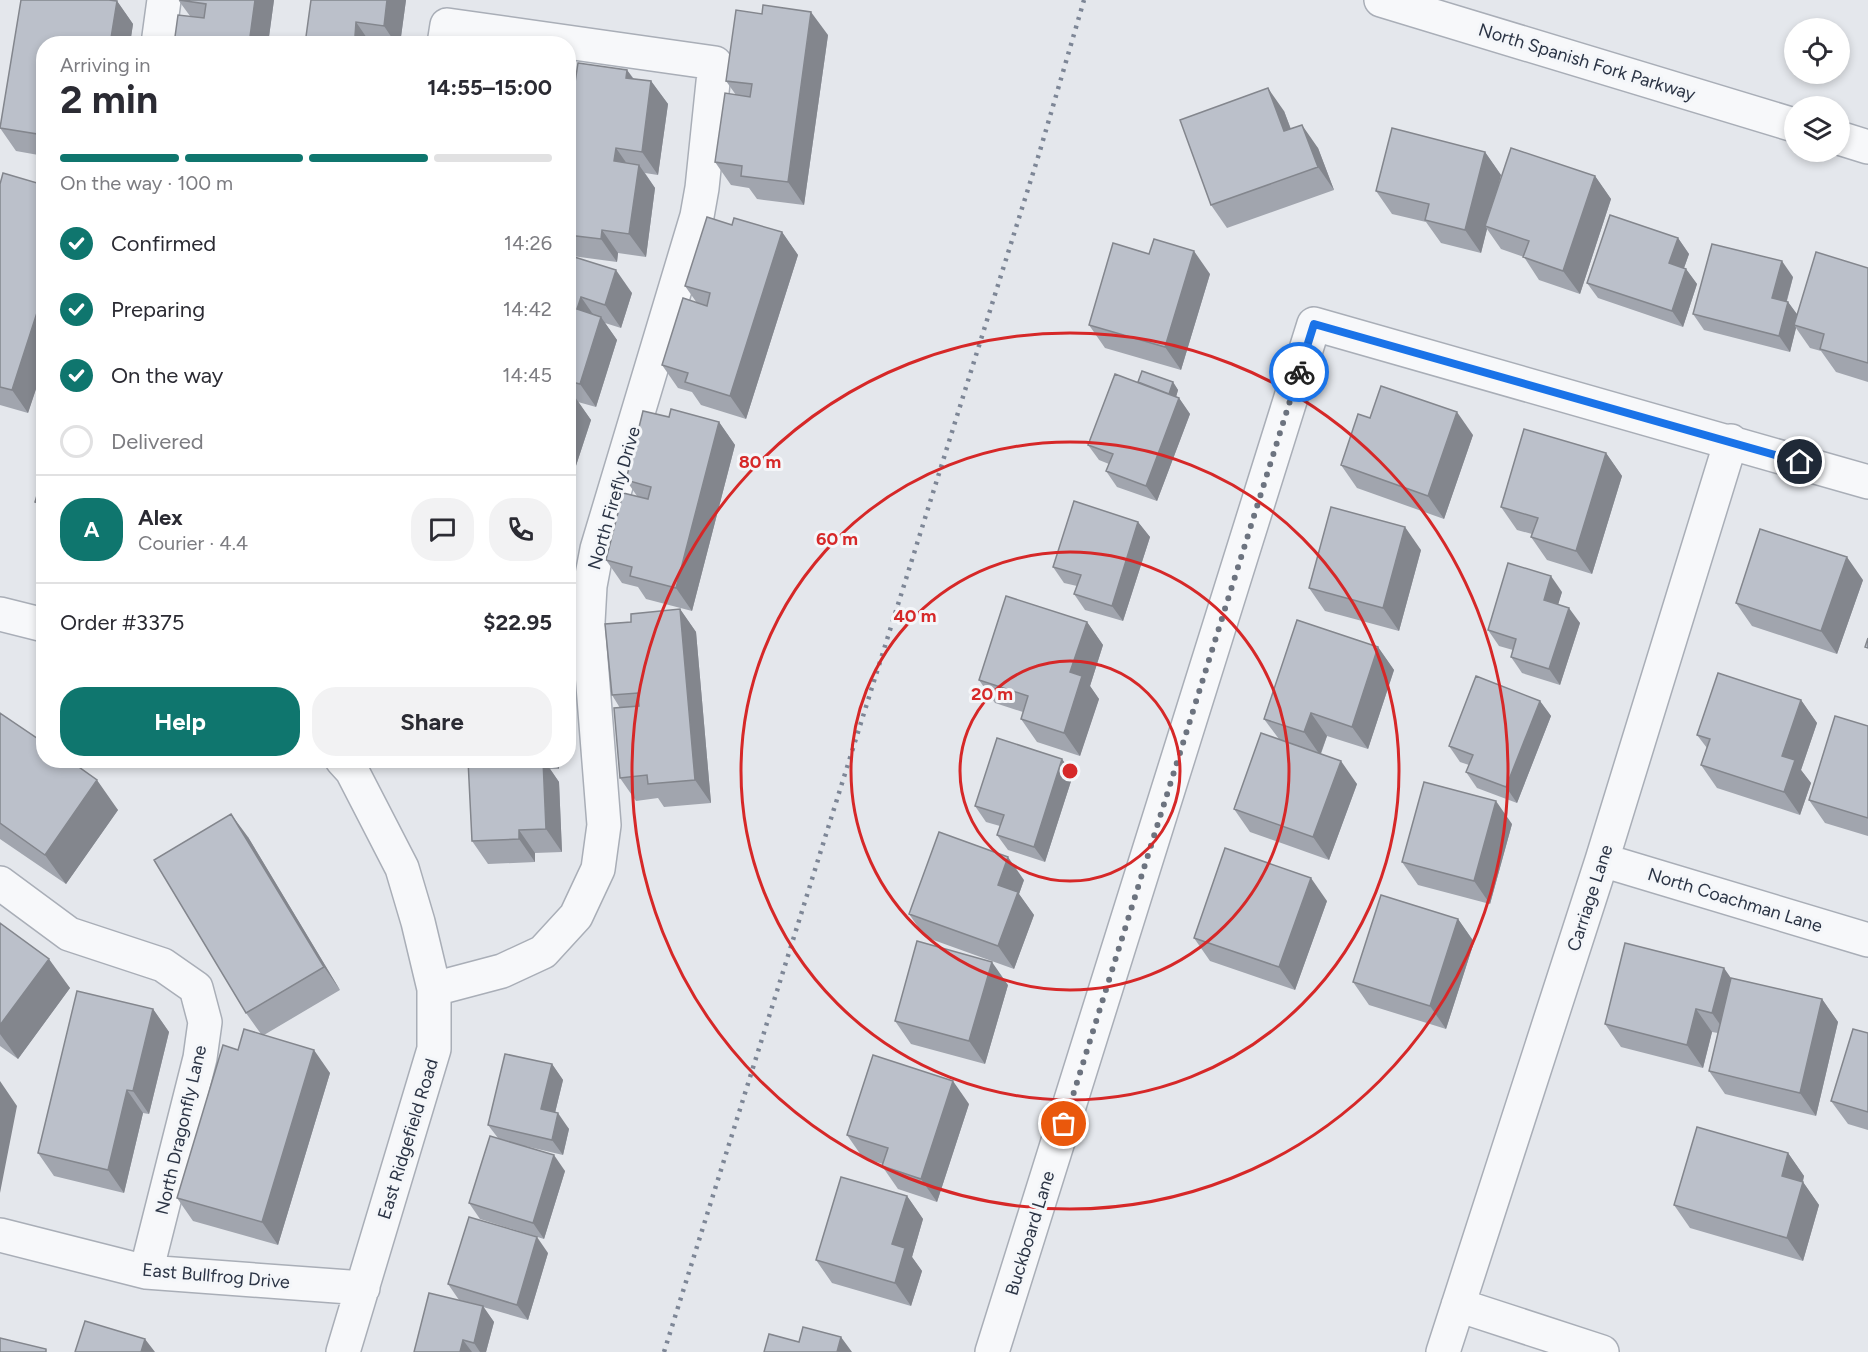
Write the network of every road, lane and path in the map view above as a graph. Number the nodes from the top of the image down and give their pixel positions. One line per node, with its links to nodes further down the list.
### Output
1 (164, 0): 4 (street)
2 (1381, 0): 7 (street, North Spanish Fork Parkway)
3 (445, 34): 5 (street, North Firefly Drive)
4 (159, 36)
5 (464, 36)
6 (576, 48): 18 (street, North Firefly Drive)
7 (1784, 122)
8 (1850, 141): 9 (street)
9 (1868, 147)
10 (1731, 441): 11 (street); 15 (street, Carriage Lane); 24 (street, Buckboard Lane)
11 (1868, 482)
12 (0, 614): 13 (street)
13 (36, 623)
14 (349, 768): 18 (street, East Ridgefield Road)
15 (1602, 860): 17 (street, North Coachman Lane); 22 (street, Carriage Lane)
16 (0, 883): 20 (street, North Dragonfly Lane)
17 (1868, 940)
18 (434, 989): 21 (street, East Ridgefield Road)
19 (0, 1235): 20 (street, East Bullfrog Drive)
20 (146, 1272): 21 (street, East Bullfrog Drive)
21 (363, 1288): 23 (street, East Ridgefield Road)
22 (1458, 1305): 25 (street, Carriage Lane); 26 (street)
23 (343, 1352)
24 (992, 1352)
25 (1443, 1352)
26 (1602, 1352)

